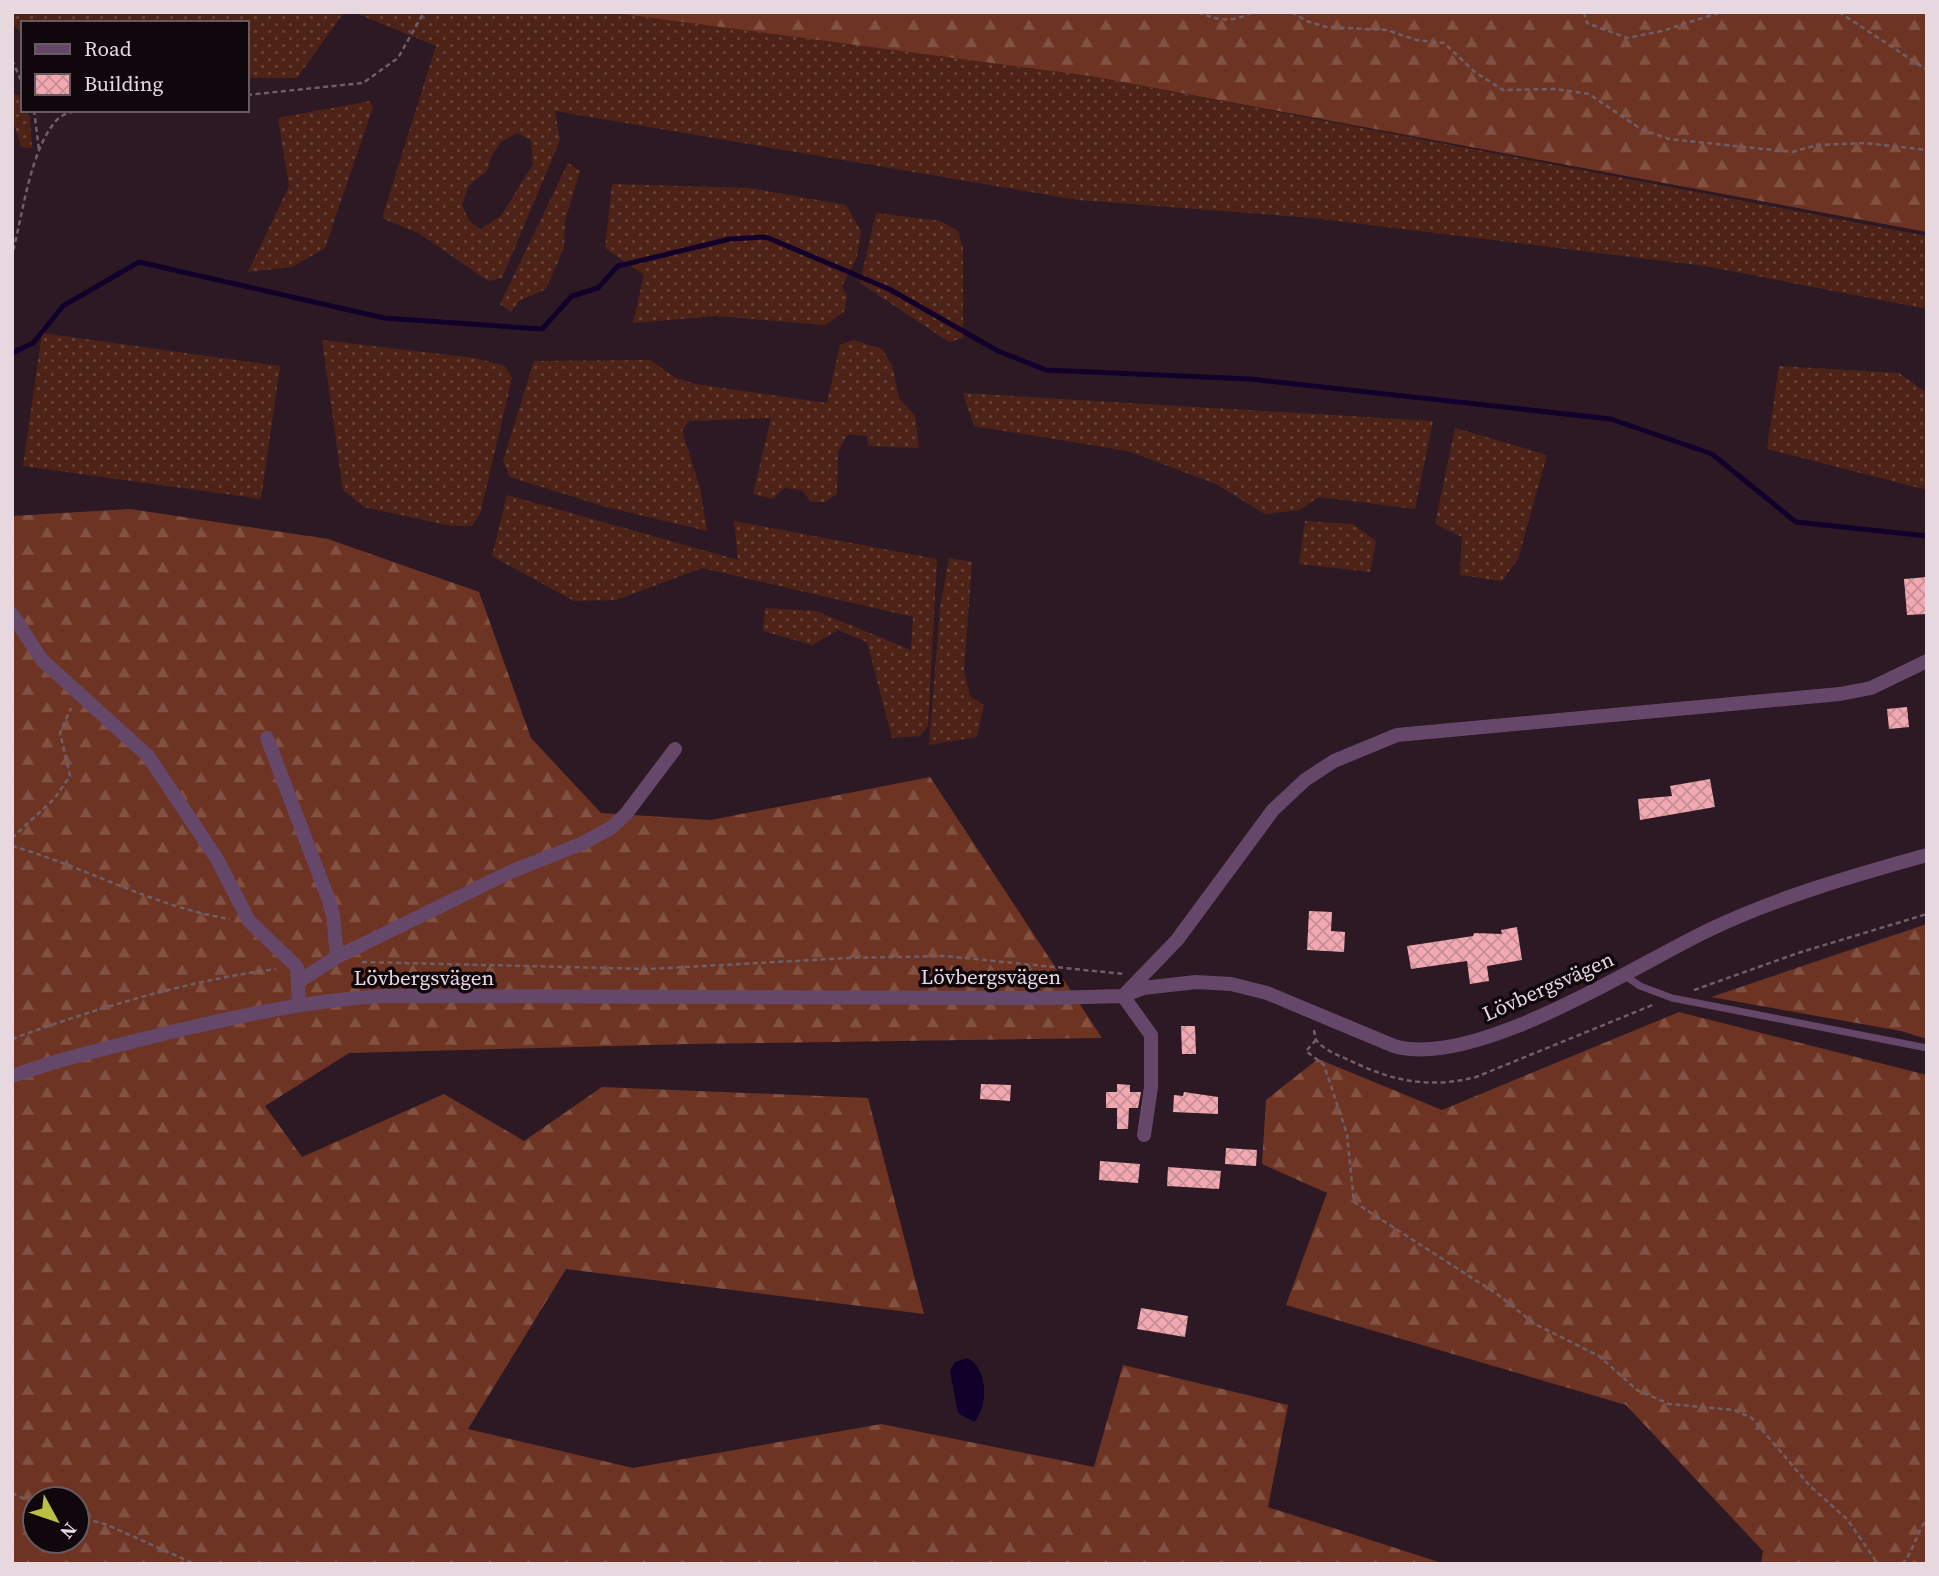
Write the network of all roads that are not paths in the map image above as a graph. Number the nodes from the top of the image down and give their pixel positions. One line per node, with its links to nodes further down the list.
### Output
1 (12, 614): 8 (street)
2 (1927, 661): 9 (street)
3 (267, 738): 6 (street)
4 (675, 749): 6 (street)
5 (1927, 855): 7 (street, Lövbergsvägen)
6 (344, 959): 8 (street)
7 (1624, 975): 9 (street, Lövbergsvägen); 11 (lane)
8 (298, 982): 10 (street)
9 (1123, 996): 10 (street, Lövbergsvägen); 13 (street)
10 (299, 1004): 12 (street, Lövbergsvägen)
11 (1927, 1048)
12 (12, 1076)
13 (1144, 1135)

